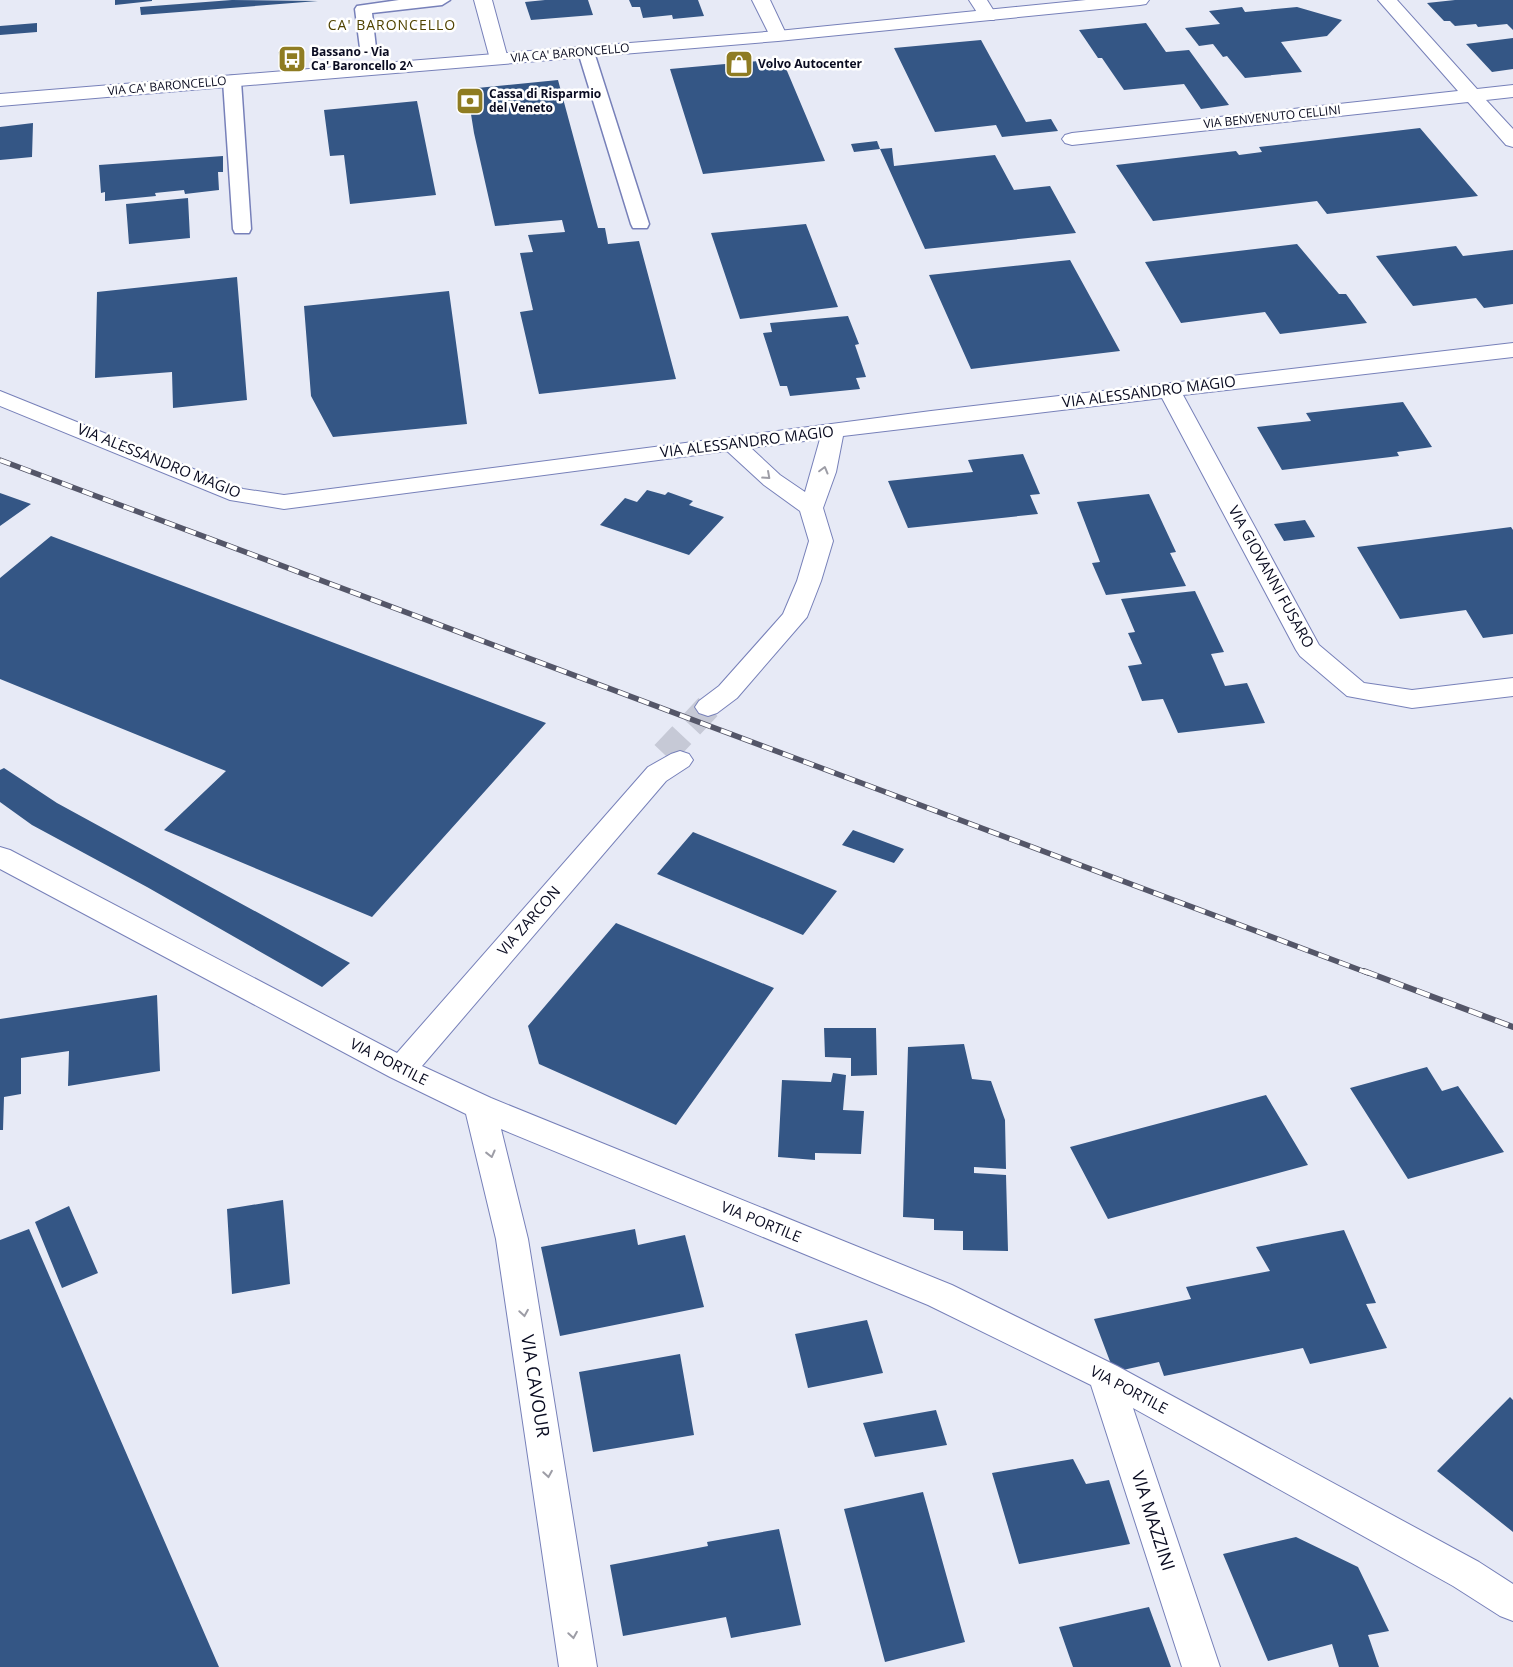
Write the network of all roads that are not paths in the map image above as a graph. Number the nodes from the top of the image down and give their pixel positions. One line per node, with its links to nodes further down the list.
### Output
1 (442, 0): 9 (lane)
2 (483, 0): 11 (street)
3 (761, 0): 8 (street)
4 (978, 0): 7 (street)
5 (1140, 0): 7 (street, VIA CA' BARONCELLO)
6 (1387, 0): 14 (street)
7 (988, 16): 8 (street, VIA CA' BARONCELLO)
8 (778, 36): 10 (street, VIA CA' BARONCELLO)
9 (368, 48)
10 (586, 52): 11 (street, VIA CA' BARONCELLO); 18 (lane)
11 (499, 59): 12 (street, VIA CA' BARONCELLO)
12 (232, 81): 15 (street, VIA CA' BARONCELLO); 19 (lane)
13 (1513, 91): 14 (street, VIA BENVENUTO CELLINI)
14 (1473, 96): 16 (street, VIA BENVENUTO CELLINI); 17 (street)
15 (0, 100)
16 (1072, 139)
17 (1513, 141)
18 (640, 224)
19 (242, 229)
20 (1513, 350): 21 (street, VIA ALESSANDRO MAGIO)
21 (1169, 390): 23 (street, VIA ALESSANDRO MAGIO); 26 (street, VIA GIOVANNI FUSARO)
22 (0, 398): 24 (street, VIA ALESSANDRO MAGIO)
23 (833, 431): 24 (street, VIA ALESSANDRO MAGIO); 25 (street, one-way to 23)
24 (731, 443): 25 (street, one-way to 25)
25 (811, 508): 27 (street)
26 (1513, 687)
27 (719, 704)
28 (667, 763): 30 (street, VIA ZARCON)
29 (0, 857): 30 (street, VIA PORTILE)
30 (401, 1069): 31 (street, VIA PORTILE)
31 (480, 1107): 32 (street, VIA PORTILE); 34 (street, VIA CAVOUR, one-way to 34)
32 (1105, 1376): 33 (street, VIA PORTILE); 35 (street, VIA MAZZINI)
33 (1513, 1604)
34 (578, 1667)
35 (1201, 1667)

